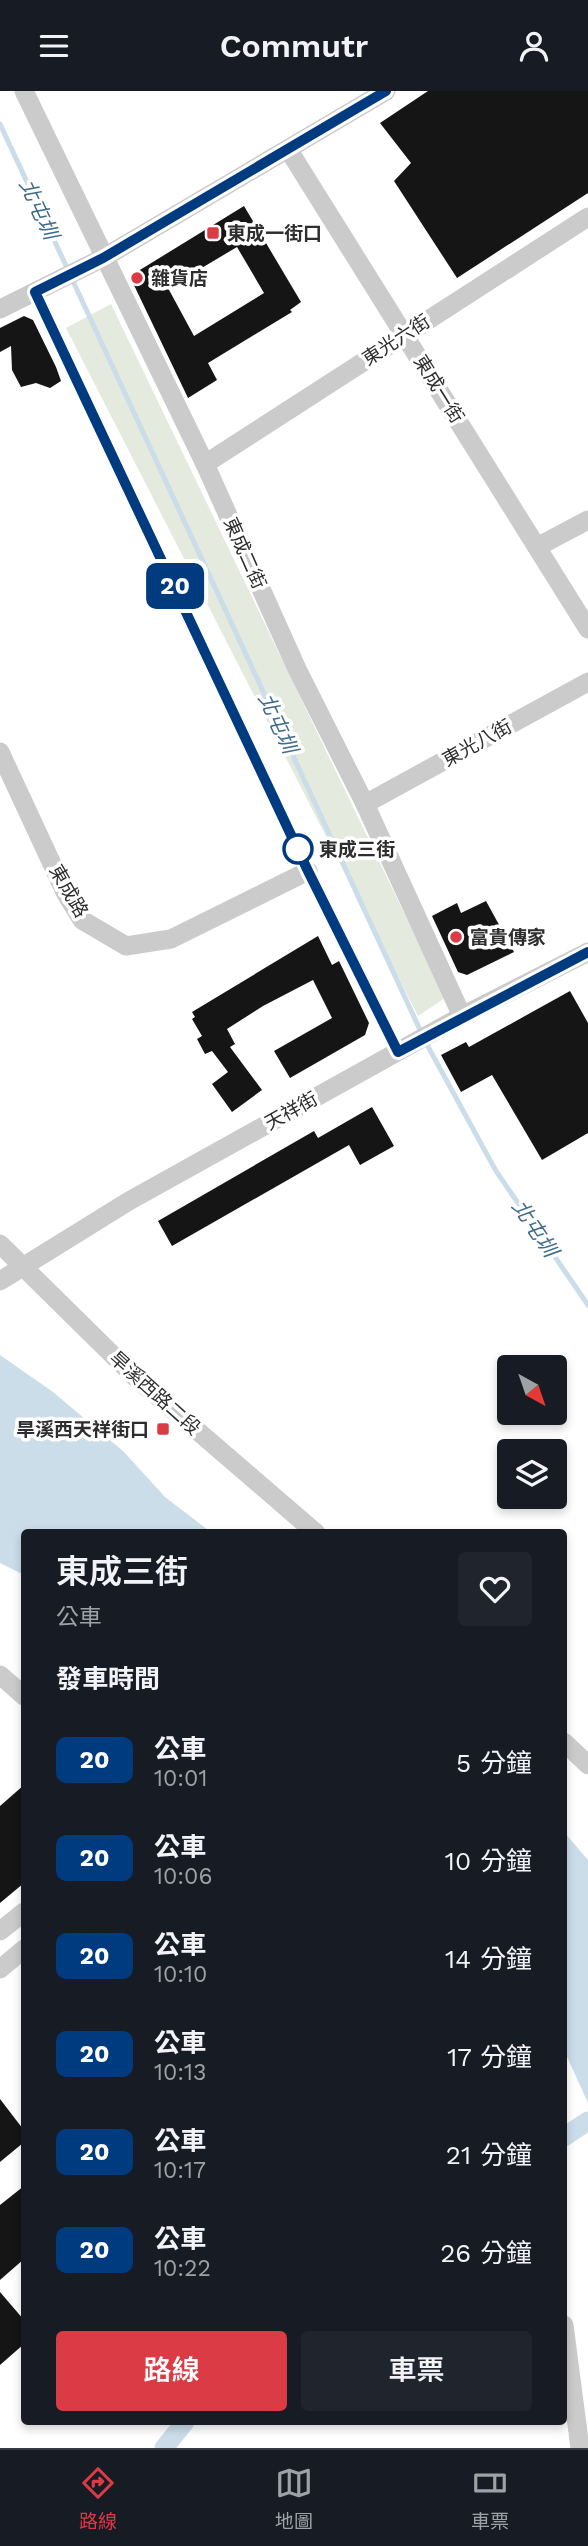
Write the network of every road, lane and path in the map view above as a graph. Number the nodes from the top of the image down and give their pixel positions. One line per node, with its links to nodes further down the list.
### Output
1 (24, 91): 5 (street, 東成二街)
2 (386, 91): 3 (street)
3 (288, 149): 5 (street); 7 (street, 東成一街)
4 (588, 217): 7 (street, 東光六街)
5 (103, 258): 6 (street); 8 (street, 東成二街)
6 (0, 309)
7 (405, 334): 8 (street, 東光六街); 10 (street, 東成一街)
8 (205, 464): 14 (street, 東成二街)
9 (588, 520): 10 (street)
10 (537, 547): 11 (street, 東成一街)
11 (588, 629)
12 (588, 682): 14 (street, 東光八街)
13 (0, 752): 15 (street, 東成路)
14 (365, 804): 17 (street, 東成二街)
15 (308, 871)
16 (588, 952): 17 (street, 天祥街)
17 (462, 1016): 19 (street, 天祥街)
18 (0, 1244): 19 (street, 旱溪西路二段)
19 (21, 1267): 20 (street, 天祥街); 21 (street, 旱溪西路二段)
20 (0, 1281)
21 (311, 1529)
22 (0, 1675): 23 (street)
23 (21, 1693)
24 (567, 1745): 25 (street)
25 (588, 1765)
26 (21, 1914): 27 (street)
27 (0, 1931)
28 (21, 1952): 29 (street)
29 (0, 1969)
30 (567, 2348): 31 (street)
31 (580, 2448)

